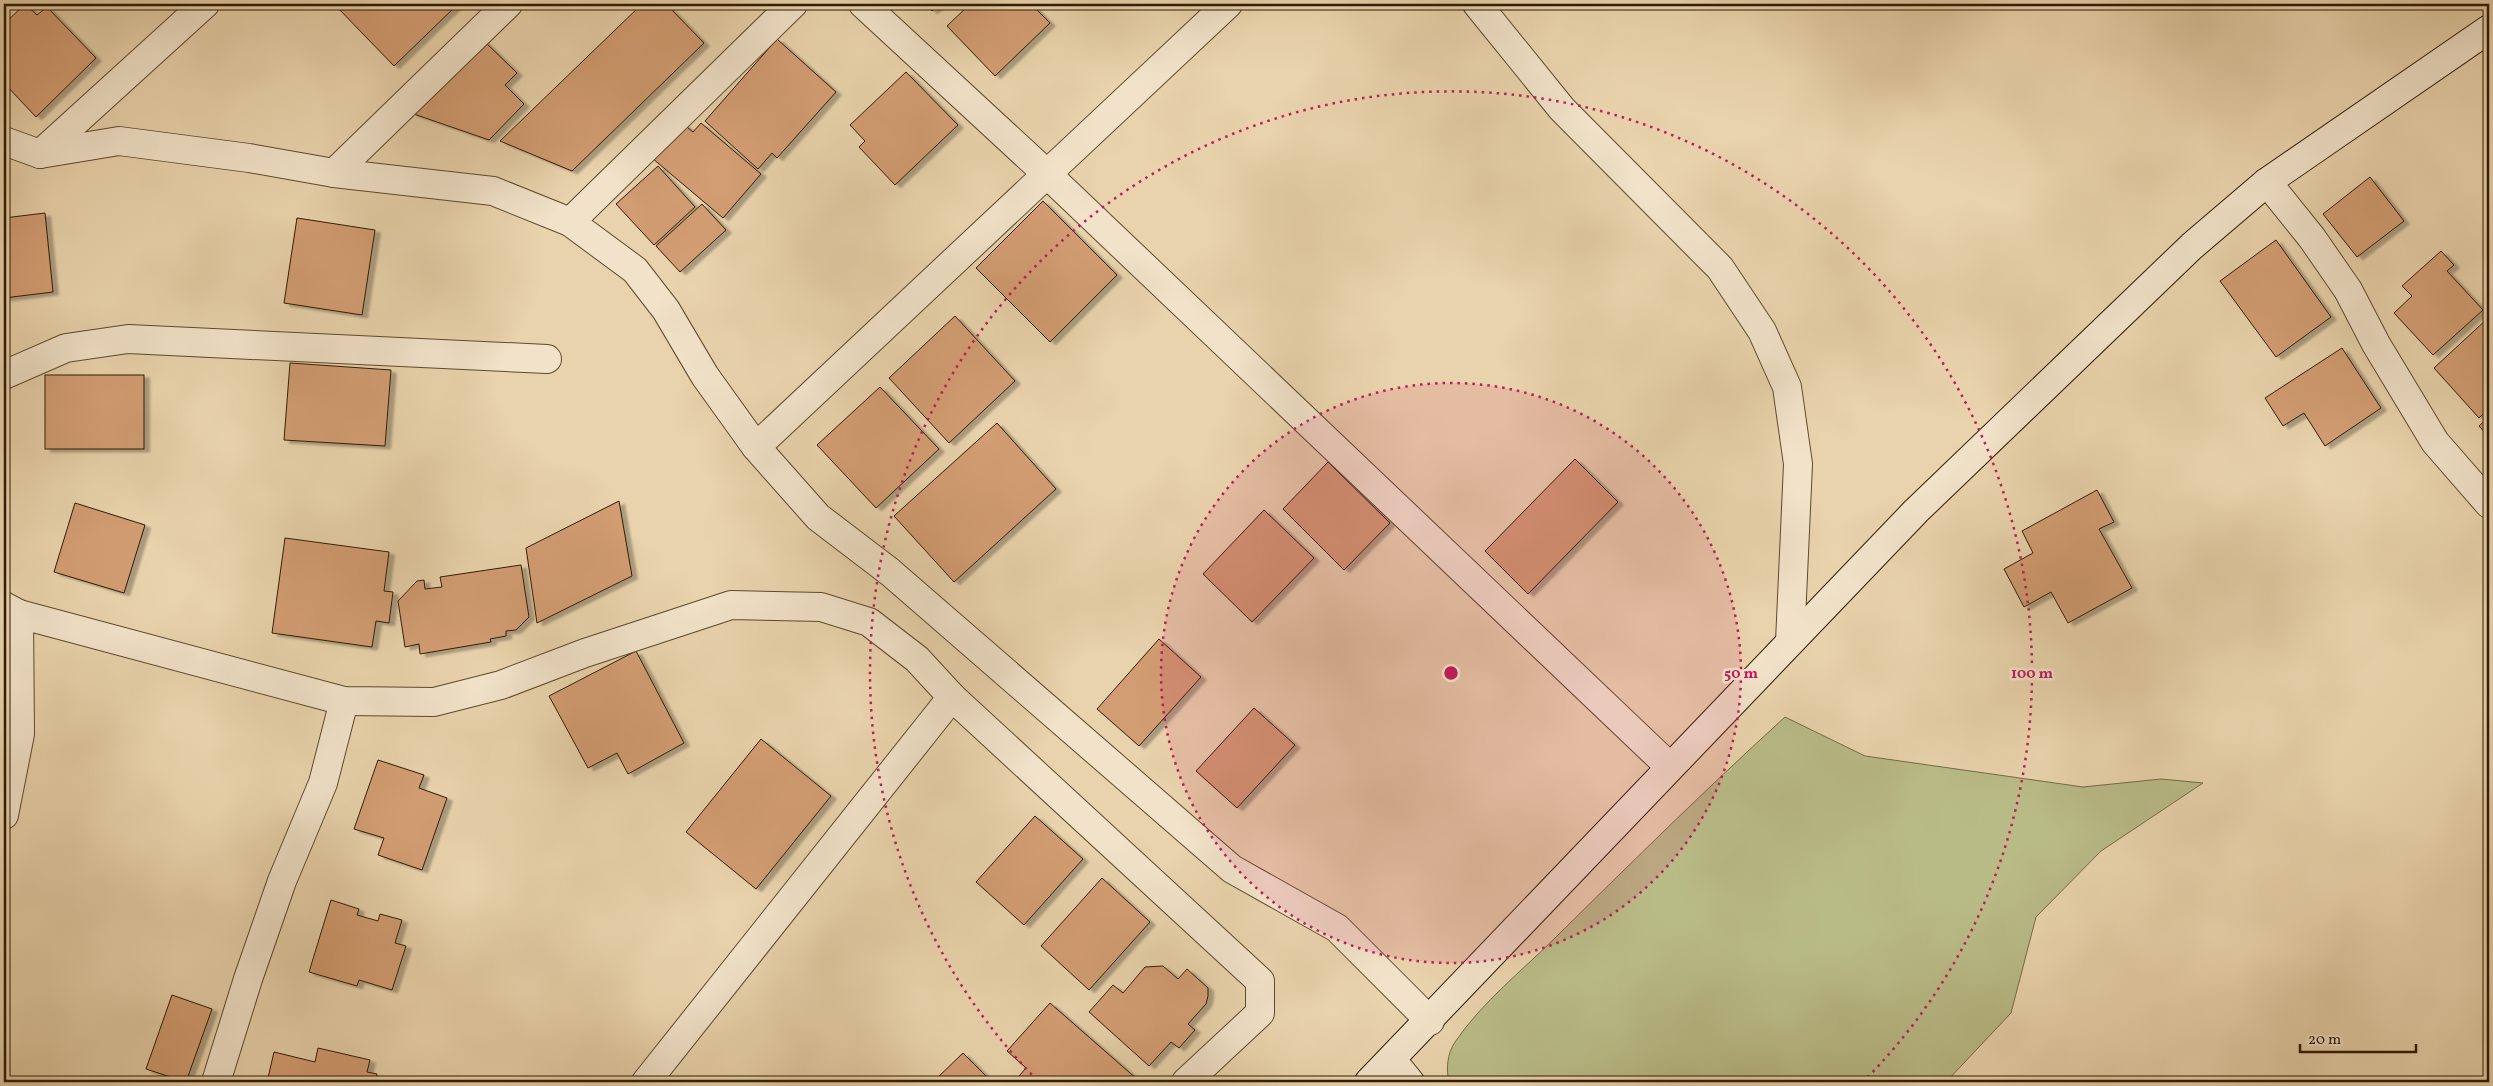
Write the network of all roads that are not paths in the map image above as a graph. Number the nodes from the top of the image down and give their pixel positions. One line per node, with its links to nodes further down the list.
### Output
1 (205, 4): 9 (street)
2 (508, 4): 10 (street)
3 (794, 4): 13 (street)
4 (863, 4): 11 (street)
5 (1228, 4): 11 (street)
6 (1477, 4): 19 (street)
7 (2489, 29): 12 (street)
8 (4, 141): 9 (street)
9 (40, 154): 10 (street)
10 (334, 173): 13 (street)
11 (1047, 174): 16 (street); 22 (street)
12 (2267, 182): 17 (street); 19 (street)
13 (570, 222): 16 (street)
14 (547, 359): 15 (street)
15 (4, 375)
16 (756, 448): 24 (street)
17 (2489, 504)
18 (12, 610): 21 (street); 23 (street)
19 (1790, 642): 22 (street)
20 (952, 697): 21 (street); 27 (street); 28 (street)
21 (344, 701): 26 (street)
22 (1670, 767): 24 (street)
23 (4, 815)
24 (1430, 1021): 25 (street)
25 (1392, 1060): 29 (street); 30 (street)
26 (216, 1082)
27 (646, 1082)
28 (1186, 1082)
29 (1369, 1082)
30 (1410, 1082)

